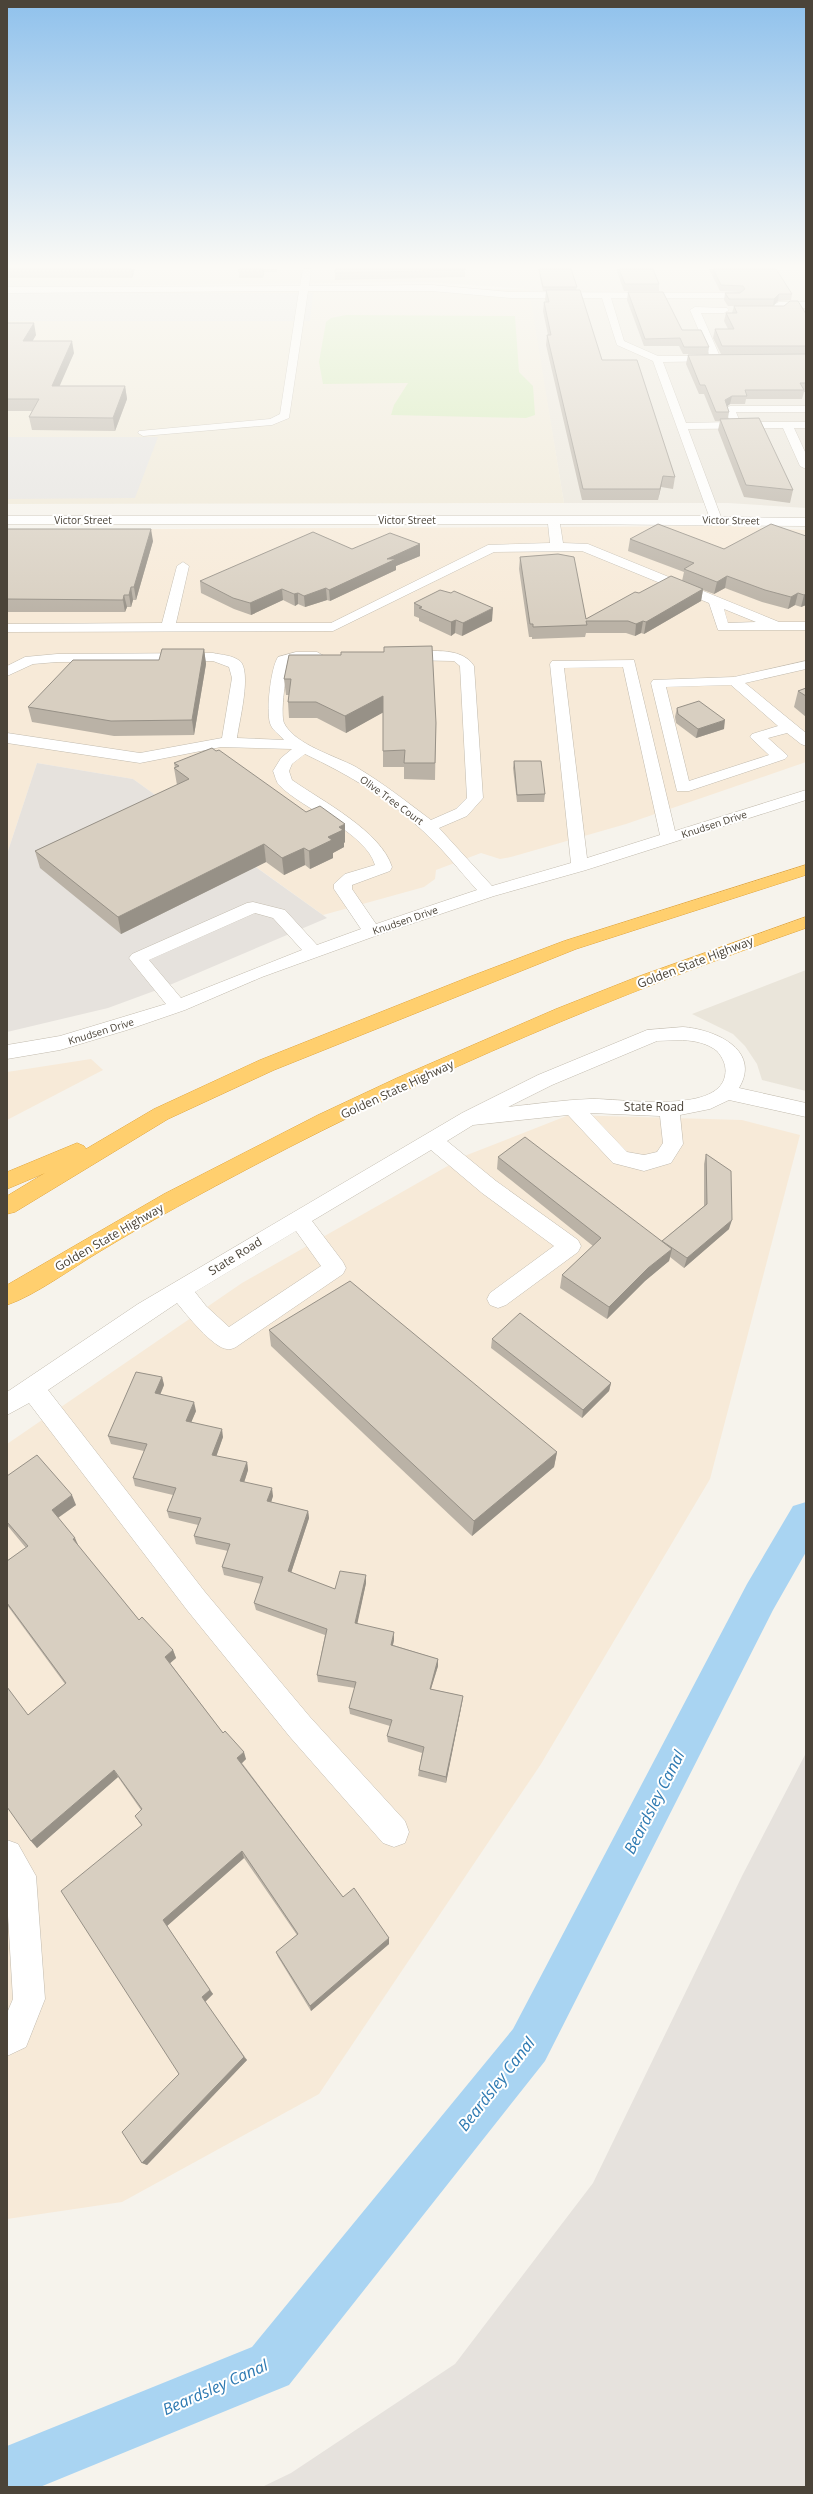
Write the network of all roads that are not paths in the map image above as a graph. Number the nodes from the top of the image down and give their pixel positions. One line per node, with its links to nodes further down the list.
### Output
1 (290, 385): 8 (street)
2 (667, 385): 7 (street)
3 (806, 409): 4 (street)
4 (736, 425): 5 (street); 7 (street)
5 (786, 425): 6 (street); 9 (street)
6 (806, 425)
7 (682, 426): 12 (street)
8 (143, 433)
9 (806, 466)
10 (553, 519): 11 (street, Victor Street); 12 (street, Victor Street); 14 (street)
11 (7, 520)
12 (716, 520): 13 (street, Victor Street)
13 (806, 522)
14 (557, 547): 16 (street); 19 (street)
15 (183, 566): 19 (street)
16 (715, 601): 17 (street); 17 (street)
17 (777, 626): 18 (street)
18 (806, 626)
19 (168, 627): 20 (street)
20 (7, 628)
21 (328, 656): 30 (street)
22 (392, 656): 32 (street)
23 (806, 664): 25 (street)
24 (7, 672): 29 (street)
25 (734, 681): 26 (street); 26 (street)
26 (789, 727): 28 (street)
27 (7, 738): 29 (street)
28 (806, 741)
29 (229, 742): 30 (street)
30 (301, 746): 32 (street, Olive Tree Court); 38 (street)
31 (806, 795): 33 (street, Knudsen Drive)
32 (429, 827): 36 (street, Olive Tree Court)
33 (669, 838): 34 (street, Knudsen Drive); 34 (street)
34 (580, 866): 36 (street, Knudsen Drive)
35 (806, 870): 46 (highway)
36 (488, 892): 38 (street, Knudsen Drive)
37 (806, 922): 53 (highway, Golden State Highway)
38 (372, 931): 39 (street, Knudsen Drive)
39 (314, 952): 40 (street, Knudsen Drive); 40 (street)
40 (178, 1006): 41 (street, Knudsen Drive)
41 (7, 1052)
42 (726, 1092): 44 (street, State Road); 45 (street); 47 (street, State Road)
43 (573, 1107): 44 (street, State Road); 44 (street); 47 (street, State Road)
44 (669, 1107)
45 (806, 1110)
46 (161, 1114): 49 (highway); 50 (highway)
47 (469, 1118): 48 (street, State Road)
48 (432, 1140): 51 (street, State Road); 54 (street)
49 (7, 1182)
50 (7, 1206)
51 (299, 1219): 52 (street, State Road); 52 (street)
52 (180, 1290): 55 (street, State Road)
53 (7, 1296)
54 (498, 1299)
55 (32, 1388): 56 (street, State Road); 57 (street)
56 (7, 1405)
57 (394, 1832)
58 (7, 1855): 59 (street)
59 (7, 2040)

